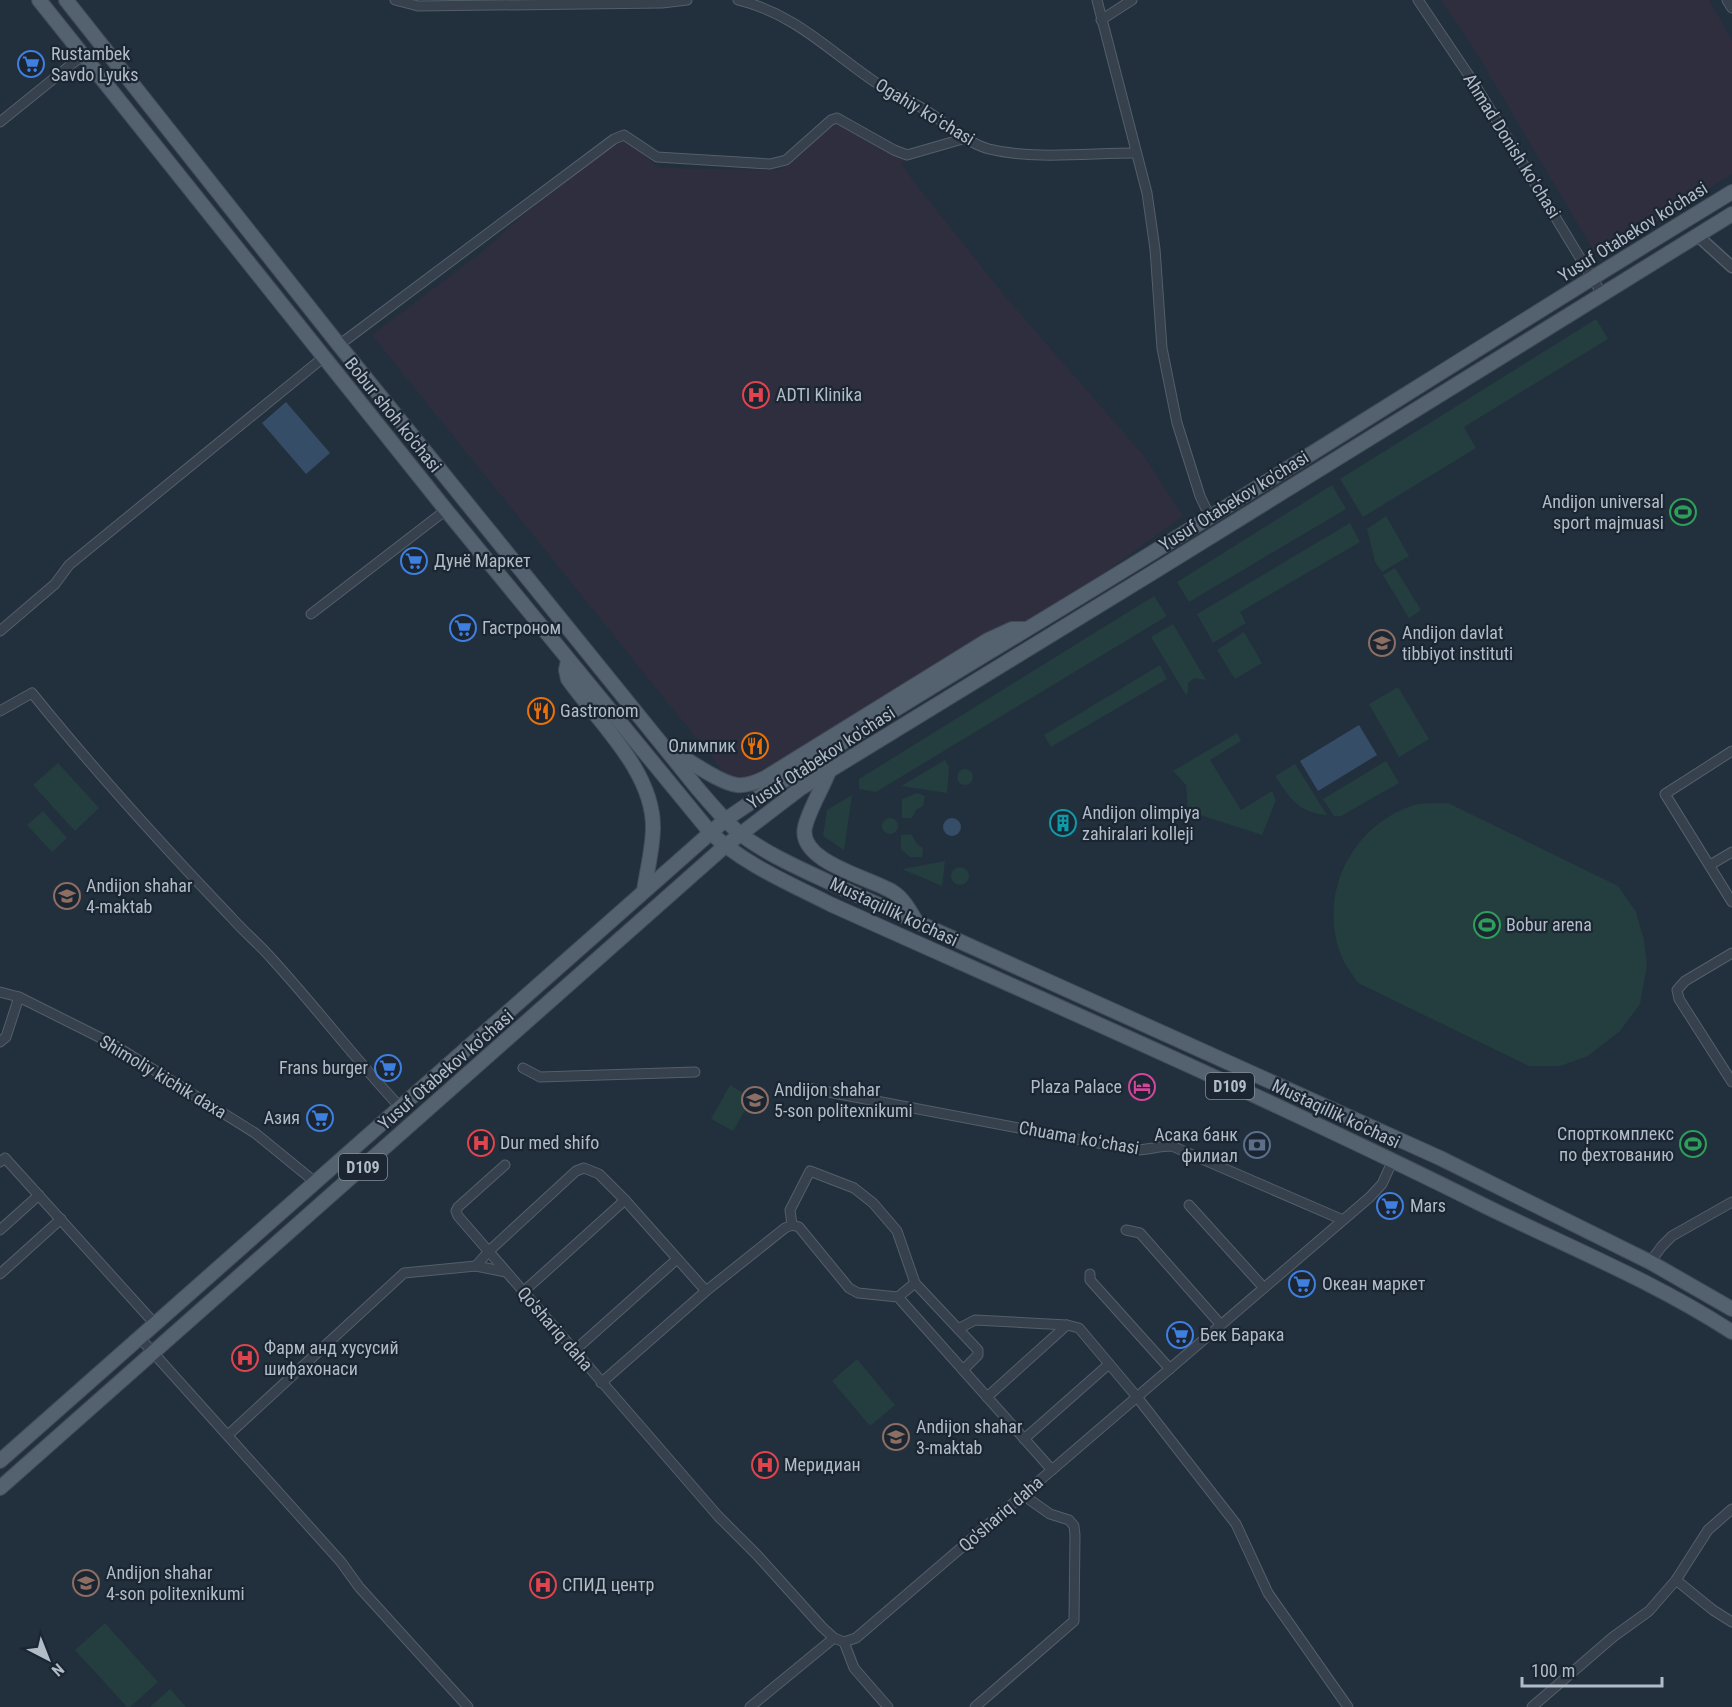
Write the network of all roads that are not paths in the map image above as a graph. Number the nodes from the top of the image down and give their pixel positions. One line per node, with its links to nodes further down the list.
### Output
1 (39, 0): 12 (main road, Bobur shoh ko'chasi)
2 (66, 0): 14 (main road, Bobur shoh ko'chasi)
3 (395, 0): 4 (street)
4 (687, 0)
5 (738, 0): 15 (street, Ogahiy koʻchasi)
6 (1097, 0): 11 (street)
7 (1132, 0): 11 (street)
8 (1418, 0): 24 (street, Ahmad Donish koʻchasi)
9 (1727, 0): 10 (street)
10 (1732, 8)
11 (1101, 20): 17 (street)
12 (83, 55): 13 (street); 16 (main road, Bobur shoh ko'chasi)
13 (0, 122)
14 (174, 135): 16 (main road); 20 (main road, Bobur shoh ko'chasi)
15 (966, 138): 17 (street, Ogahiy koʻchasi); 26 (street)
16 (158, 148): 21 (main road, Bobur shoh ko'chasi)
17 (1135, 153): 29 (street)
18 (1732, 192): 24 (main road, Yusuf Otabekov ko'chasi)
19 (1732, 214): 22 (main road, Yusuf Otabekov ko'chasi)
20 (239, 218): 21 (main road); 26 (main road, Bobur shoh ko'chasi)
21 (224, 231): 27 (main road, Bobur shoh ko'chasi)
22 (1698, 236): 23 (street); 25 (main road, Yusuf Otabekov ko'chasi)
23 (1732, 267)
24 (1592, 277): 25 (street, Ahmad Donish koʻchasi); 29 (main road, Yusuf Otabekov ko'chasi)
25 (1602, 294): 37 (main road, Yusuf Otabekov ko'chasi)
26 (339, 345): 35 (main road, Bobur shoh ko'chasi)
27 (324, 357): 28 (main road, Bobur shoh ko'chasi); 32 (street)
28 (446, 510): 30 (street); 33 (main road, Bobur shoh ko'chasi)
29 (1210, 517): 31 (main road, Yusuf Otabekov ko'chasi)
30 (311, 614)
31 (1028, 630): 35 (main road); 38 (main road, Yusuf Otabekov ko'chasi)
32 (0, 631)
33 (568, 661): 39 (main road, Bobur shoh ko'chasi); 44 (main road)
34 (0, 711): 57 (street)
35 (662, 745): 38 (main road, Bobur shoh ko'chasi)
36 (1732, 751): 43 (street)
37 (829, 771): 40 (main road, Yusuf Otabekov ko'chasi); 46 (main road)
38 (725, 820): 39 (main road, Yusuf Otabekov ko'chasi / D109); 40 (main road, Bobur shoh ko'chasi / D109)
39 (710, 832): 41 (main road, Bobur shoh ko'chasi); 44 (main road, Yusuf Otabekov ko'chasi / D109)
40 (740, 833): 41 (main road, Yusuf Otabekov ko'chasi); 46 (main road, Mustaqillik ko'chasi / D109)
41 (724, 846): 58 (main road, Mustaqillik ko'chasi / D109); 94 (main road, Yusuf Otabekov ko'chasi / D109)
42 (1732, 852): 43 (street)
43 (1710, 866): 45 (street)
44 (644, 891): 57 (main road, Yusuf Otabekov ko'chasi / D109)
45 (1732, 902)
46 (916, 921): 66 (main road, Mustaqillik ko'chasi / D109)
47 (1732, 952): 52 (street)
48 (0, 992): 49 (street, Shimoliy kichik daxa)
49 (19, 997): 50 (street); 61 (street, Shimoliy kichik daxa)
50 (0, 1042)
51 (1732, 1061): 52 (street)
52 (1723, 1066): 55 (street)
53 (523, 1068): 54 (street)
54 (695, 1072)
55 (1732, 1082)
56 (802, 1087): 68 (street, Chuama koʻchasi)
57 (400, 1107): 61 (main road, Yusuf Otabekov ko'chasi / D109)
58 (1393, 1160): 68 (street, Qo'shariq daha); 72 (main road, Mustaqillik ko'chasi / D109)
59 (0, 1162): 62 (street)
60 (505, 1165): 73 (street)
61 (315, 1182): 87 (main road, Yusuf Otabekov ko'chasi / D109)
62 (39, 1195): 67 (street); 70 (street)
63 (625, 1200): 73 (street); 74 (street); 84 (street)
64 (1732, 1202): 75 (street)
65 (1189, 1205): 82 (street)
66 (1557, 1216): 72 (main road); 75 (main road, Mustaqillik ko'chasi / D109)
67 (61, 1219): 78 (street); 87 (street)
68 (1343, 1220): 82 (street, Qo'shariq daha)
69 (792, 1225): 81 (street); 83 (street); 85 (street)
70 (0, 1230)
71 (1126, 1230): 89 (street)
72 (1547, 1237): 80 (main road, Mustaqillik ko'chasi / D109)
73 (489, 1251): 76 (street); 77 (street)
74 (676, 1260): 83 (street); 93 (street)
75 (1650, 1262): 80 (main road); 86 (main road, Mustaqillik ko'chasi / D109)
76 (476, 1266): 77 (street, Qo'shariq daha); 101 (street, Qo'shariq daha)
77 (506, 1272): 84 (street, Qo'shariq daha)
78 (0, 1274)
79 (1090, 1274): 96 (street)
80 (1640, 1280): 91 (main road, Mustaqillik ko'chasi / D109)
81 (915, 1283): 85 (street); 90 (street)
82 (1264, 1288): 89 (street, Qo'shariq daha)
83 (706, 1291): 98 (street)
84 (523, 1292): 93 (street, Qo'shariq daha)
85 (898, 1297): 97 (street)
86 (1732, 1310)
87 (156, 1324): 92 (main road, Yusuf Otabekov ko'chasi / D109)
88 (1067, 1325): 90 (street); 95 (street); 99 (street)
89 (1221, 1325): 96 (street, Qo'shariq daha)
90 (958, 1329): 97 (street)
91 (1732, 1332)
92 (140, 1338): 94 (street); 103 (main road, Yusuf Otabekov ko'chasi / D109)
93 (574, 1351): 98 (street, Qo'shariq daha)
94 (154, 1353): 101 (street); 105 (main road, Yusuf Otabekov ko'chasi / D109)
95 (1108, 1364): 100 (street); 102 (street)
96 (1170, 1369): 100 (street, Qo'shariq daha)
97 (963, 1370): 99 (street)
98 (601, 1383): 110 (street, Qo'shariq daha)
99 (987, 1397): 102 (street)
100 (1137, 1397): 104 (street, Qo'shariq daha); 116 (street)
101 (228, 1435): 112 (street)
102 (1024, 1439): 104 (street)
103 (0, 1461)
104 (1052, 1470): 106 (street, Qo'shariq daha)
105 (0, 1488)
106 (1023, 1495): 111 (street, Qo'shariq daha); 115 (street)
107 (1732, 1509): 108 (street)
108 (1676, 1580): 109 (street); 117 (street)
109 (1732, 1622)
110 (834, 1638): 111 (street, Qo'shariq daha); 113 (street)
111 (844, 1642): 114 (street)
112 (468, 1707)
113 (750, 1707)
114 (888, 1707)
115 (975, 1707)
116 (1348, 1707)
117 (1532, 1707)

